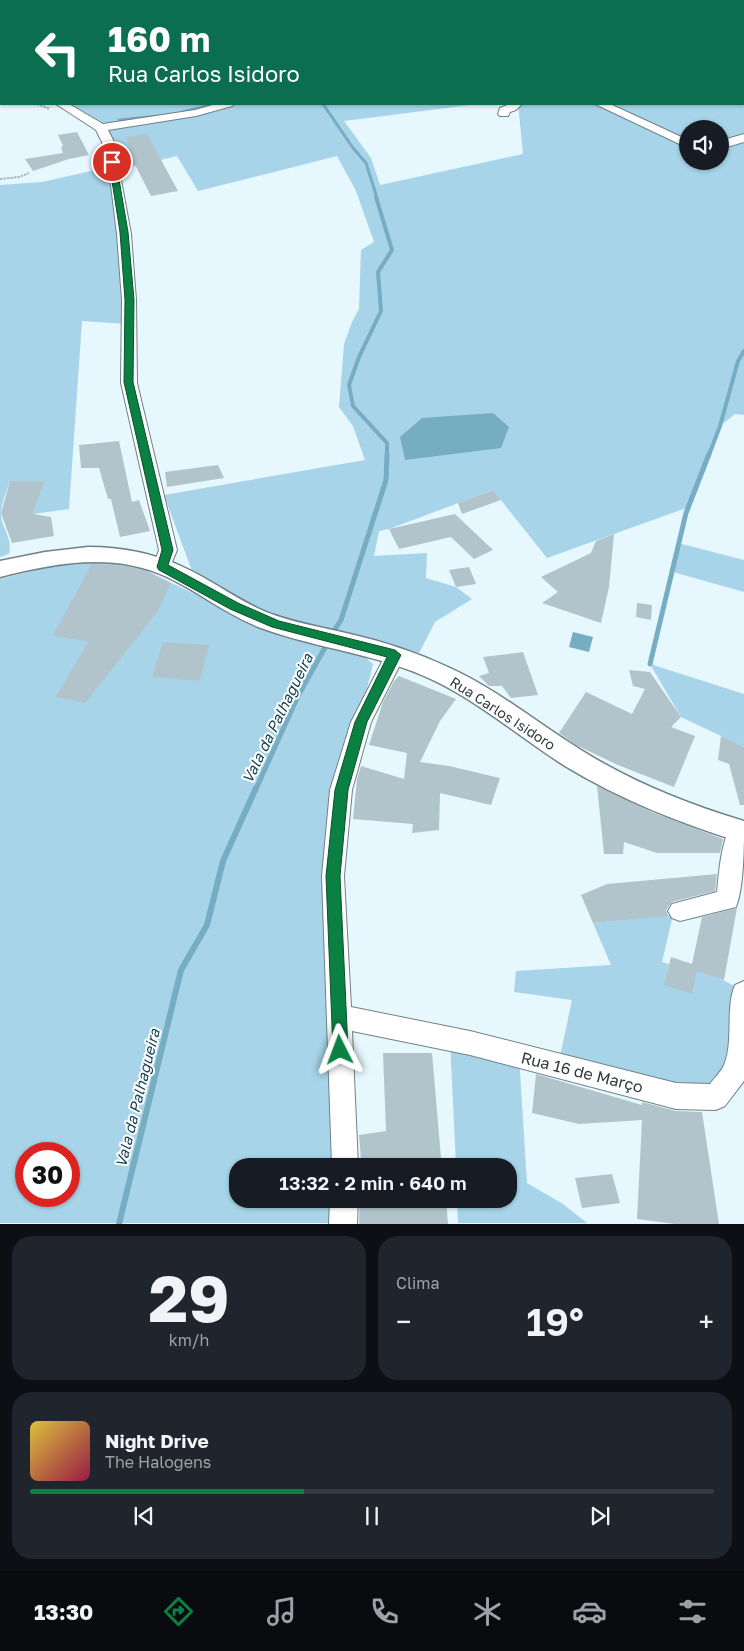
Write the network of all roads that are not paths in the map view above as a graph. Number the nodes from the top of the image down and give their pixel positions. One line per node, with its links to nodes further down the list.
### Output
1 (64, 105): 6 (street)
2 (224, 105): 6 (street)
3 (515, 105): 5 (street)
4 (602, 105): 8 (street)
5 (504, 114)
6 (102, 128): 10 (street)
7 (744, 138): 9 (street)
8 (679, 141)
9 (729, 142)
10 (162, 567): 11 (street, Rua Carlos Isidoro); 12 (street, Rua Carlos Isidoro)
11 (0, 569)
12 (395, 655): 13 (street, Rua Carlos Isidoro); 16 (street)
13 (742, 831): 14 (street)
14 (680, 910)
15 (744, 993): 16 (street, Rua 16 de Março)
16 (338, 1016): 17 (street)
17 (344, 1158)
18 (344, 1208): 19 (street)
19 (343, 1224)

